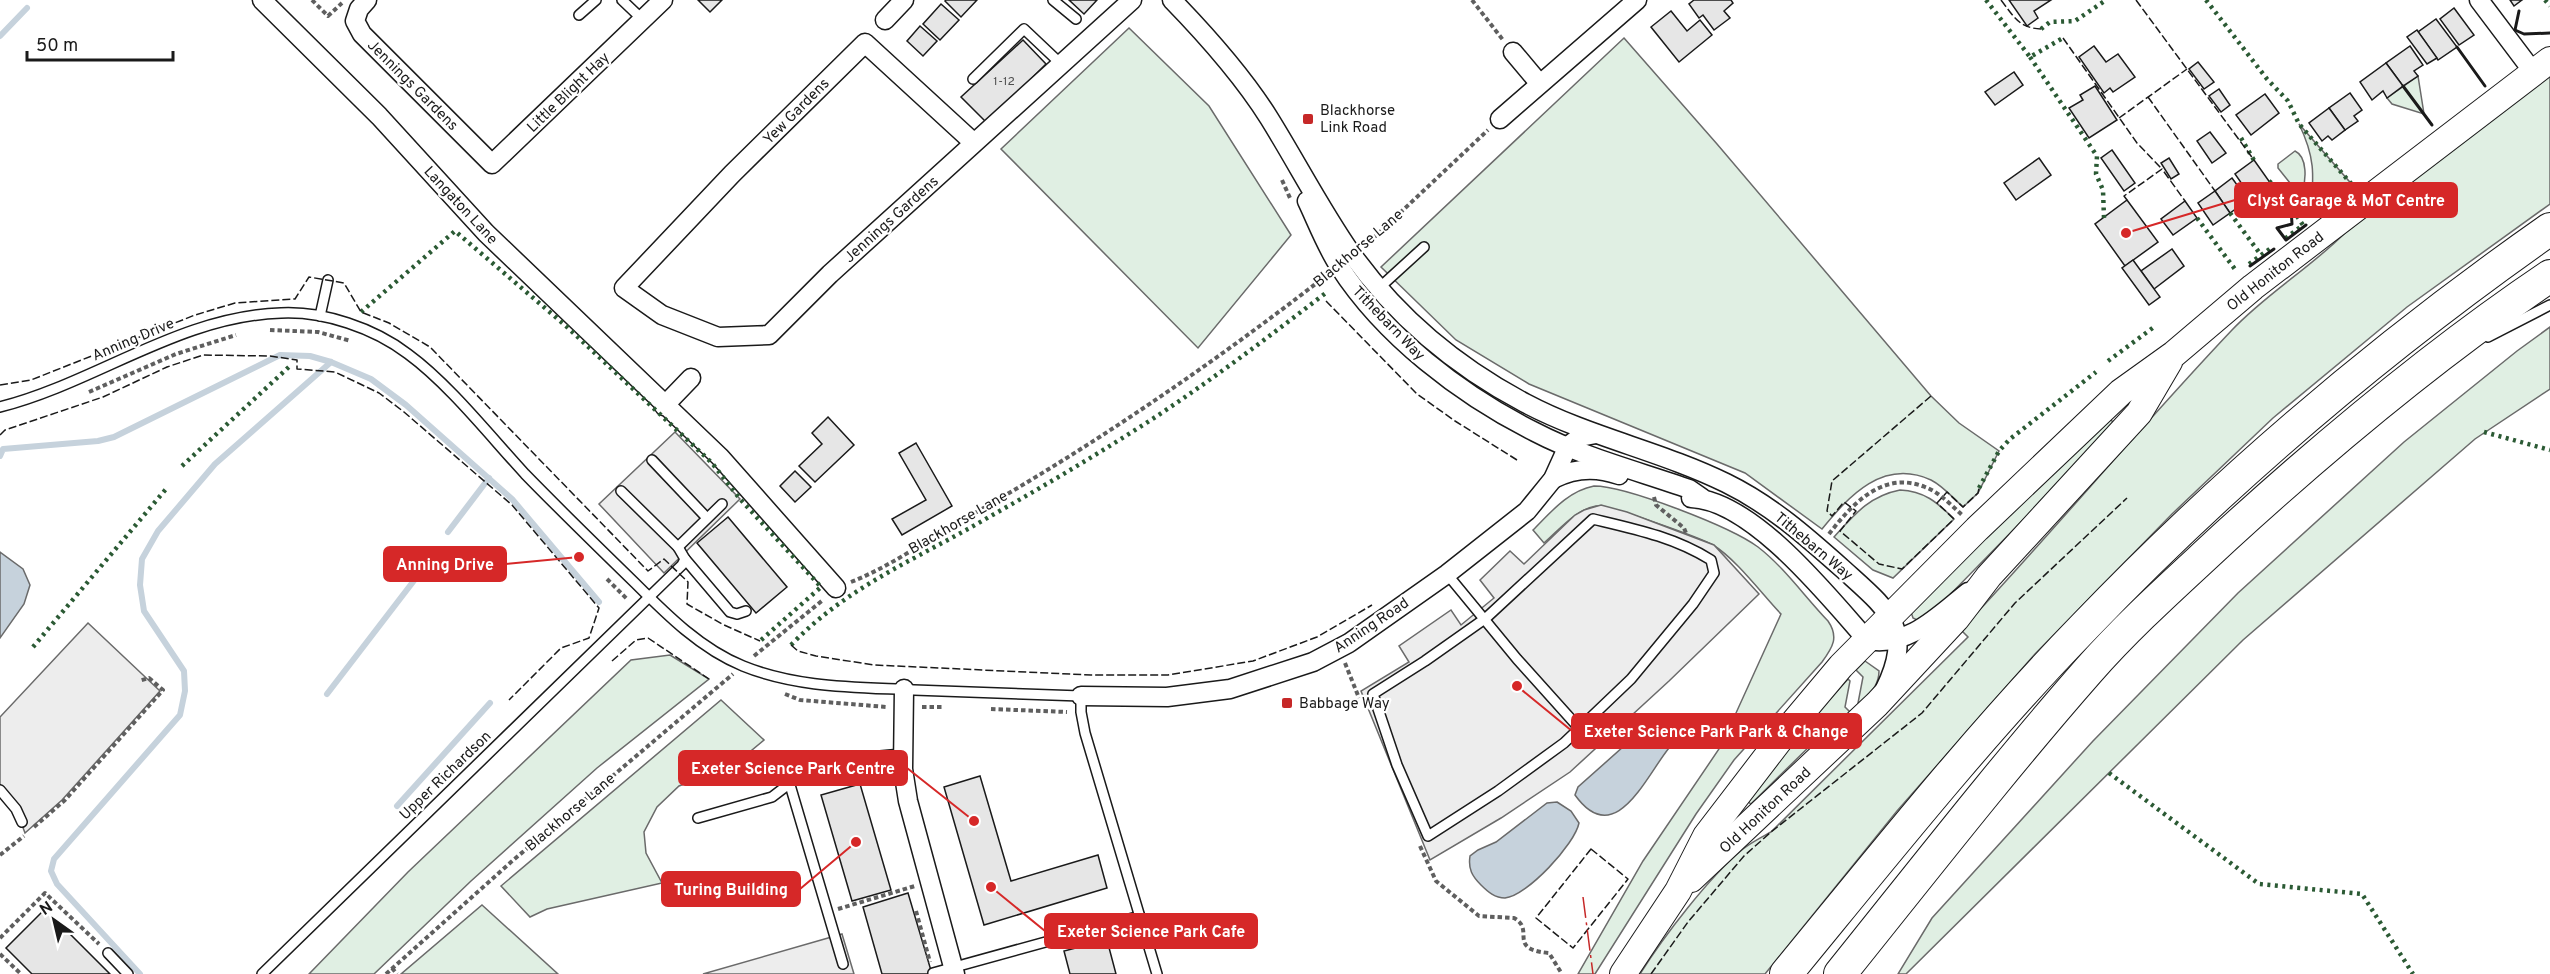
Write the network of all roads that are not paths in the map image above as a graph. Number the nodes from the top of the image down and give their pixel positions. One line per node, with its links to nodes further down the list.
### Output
1 (262, 0): 40 (street, Langaton Lane)
2 (367, 0): 23 (street, Jennings Gardens)
3 (596, 0): 12 (lane)
4 (622, 0): 14 (lane)
5 (663, 0): 14 (street, Little Blight Hay)
6 (904, 0): 15 (street)
7 (1053, 0): 13 (lane)
8 (1132, 0): 17 (street, Jennings Gardens)
9 (1172, 0): 26 (street, Tithebarn Way)
10 (1637, 0): 20 (street)
11 (2479, 0): 18 (street)
12 (579, 15)
13 (1076, 19)
14 (643, 20): 23 (street, Little Blight Hay)
15 (885, 20)
16 (1510, 48): 20 (street)
17 (1061, 64): 19 (lane); 22 (street, Jennings Gardens)
18 (2542, 66): 36 (street, Old Honiton Road)
19 (973, 79)
20 (1539, 83): 21 (street)
21 (1500, 119)
22 (974, 143): 29 (street, Jennings Gardens); 29 (street, Yew Gardens)
23 (492, 164)
24 (2550, 229): 79 (highway)
25 (1424, 247): 30 (lane)
26 (1344, 258): 30 (street, Tithebarn Way); 31 (street, Tithebarn Way)
27 (2550, 276): 38 (highway)
28 (328, 280): 33 (lane)
29 (624, 288)
30 (1380, 288): 31 (lane); 39 (street, Tithebarn Way)
31 (1366, 302): 43 (street, Tithebarn Way)
32 (2550, 305): 34 (lane)
33 (320, 316): 41 (lane, Anning Drive); 55 (lane, Anning Drive)
34 (2477, 343)
35 (2467, 348): 38 (lane)
36 (2174, 354): 53 (street, Old Honiton Road); 58 (street, Old Honiton Road)
37 (691, 378): 40 (street)
38 (2406, 379): 80 (highway)
39 (1527, 405): 42 (street, Tithebarn Way); 43 (street, Tithebarn Way)
40 (664, 406): 54 (street, Langaton Lane)
41 (0, 407)
42 (1596, 434): 43 (street); 58 (street, Tithebarn Way)
43 (1568, 446): 45 (street, Anning Road); 47 (street, Tithebarn Way)
44 (652, 460): 49 (lane)
45 (1553, 479): 47 (street, Tithebarn Way); 52 (street, Anning Road)
46 (621, 491): 50 (lane)
47 (1702, 498): 59 (street, Tithebarn Way)
48 (722, 504): 49 (lane)
49 (707, 518): 50 (lane)
50 (678, 547): 51 (lane)
51 (686, 559): 55 (lane, Upper Richardson); 56 (lane)
52 (1447, 573): 57 (lane); 61 (street, Anning Road)
53 (1989, 576): 58 (street, Old Honiton Road); 62 (street, Old Honiton Road)
54 (836, 588)
55 (649, 597): 60 (lane, Anning Drive); 76 (lane, Upper Richardson)
56 (746, 611)
57 (1485, 618): 63 (lane); 63 (lane); 63 (lane)
58 (1894, 627): 59 (street, Old Honiton Road); 62 (street, Old Honiton Road)
59 (1867, 640): 69 (street, Old Honiton Road)
60 (897, 701): 61 (lane, Anning Drive); 64 (street)
61 (1081, 704): 70 (lane)
62 (1877, 704): 69 (street, Old Honiton Road)
63 (1579, 728)
64 (902, 754): 65 (lane); 73 (street)
65 (790, 785): 67 (lane); 72 (lane)
66 (0, 790): 68 (lane)
67 (698, 818)
68 (22, 822)
69 (1678, 891): 78 (street, Old Honiton Road)
70 (1140, 916): 73 (lane); 77 (lane)
71 (108, 953): 75 (lane)
72 (843, 964)
73 (954, 970): 74 (lane)
74 (933, 973)
75 (128, 974)
76 (262, 974)
77 (1158, 974)
78 (1623, 974)
79 (1786, 974)
80 (1840, 974)

